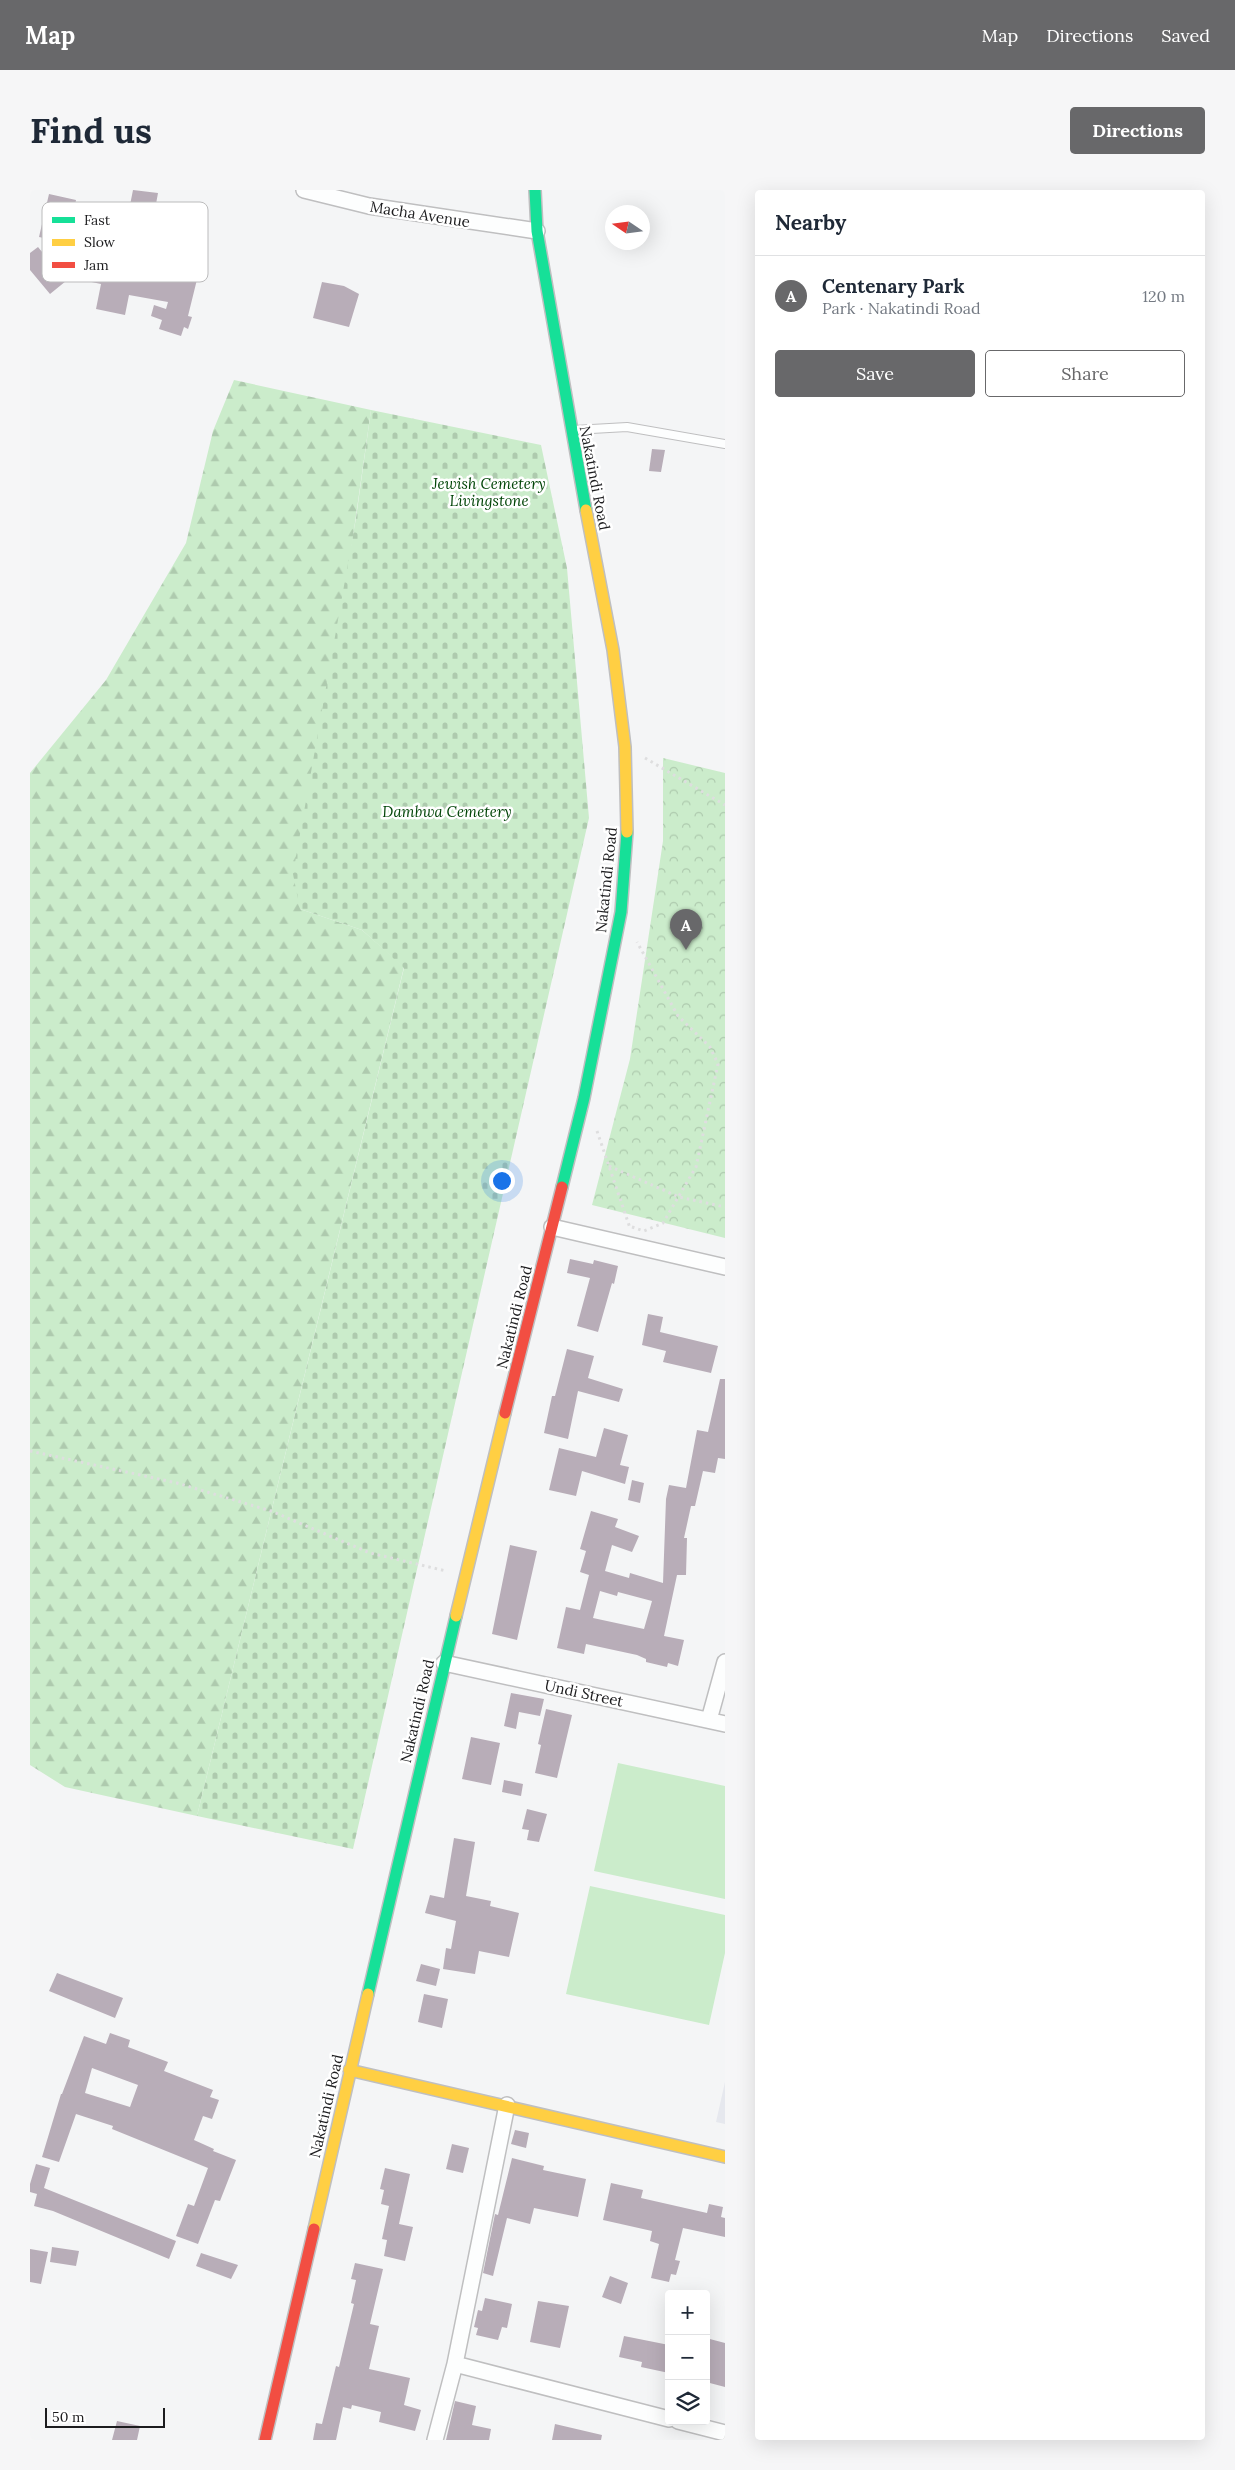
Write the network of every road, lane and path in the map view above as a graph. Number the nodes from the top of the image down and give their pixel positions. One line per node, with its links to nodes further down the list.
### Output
1 (304, 190): 3 (street, Macha Avenue)
2 (535, 190): 3 (main road, Nakatindi Road)
3 (537, 231): 4 (main road, Nakatindi Road)
4 (570, 430): 5 (lane); 6 (main road, Nakatindi Road)
5 (725, 444)
6 (625, 747): 7 (path); 13 (main road, Nakatindi Road)
7 (725, 805)
8 (635, 938): 11 (path)
9 (595, 1126): 10 (path)
10 (609, 1166): 11 (path); 14 (path)
11 (679, 1197): 12 (path); 14 (path)
12 (725, 1207)
13 (552, 1227): 15 (street); 18 (main road, Nakatindi Road)
14 (632, 1227): 15 (path)
15 (614, 1242): 16 (street)
16 (725, 1266)
17 (30, 1451): 18 (path)
18 (465, 1575): 20 (main road, Nakatindi Road)
19 (725, 1662): 21 (street)
20 (444, 1663): 21 (street, Undi Street); 23 (main road, Nakatindi Road)
21 (709, 1720): 22 (street, Undi Street)
22 (725, 1724)
23 (349, 2070): 24 (main road); 30 (main road, Nakatindi Road)
24 (508, 2105): 25 (main road); 26 (street)
25 (725, 2157)
26 (456, 2364): 27 (street); 31 (street)
27 (665, 2418)
28 (694, 2425): 29 (street)
29 (725, 2433)
30 (266, 2440)
31 (435, 2440)

